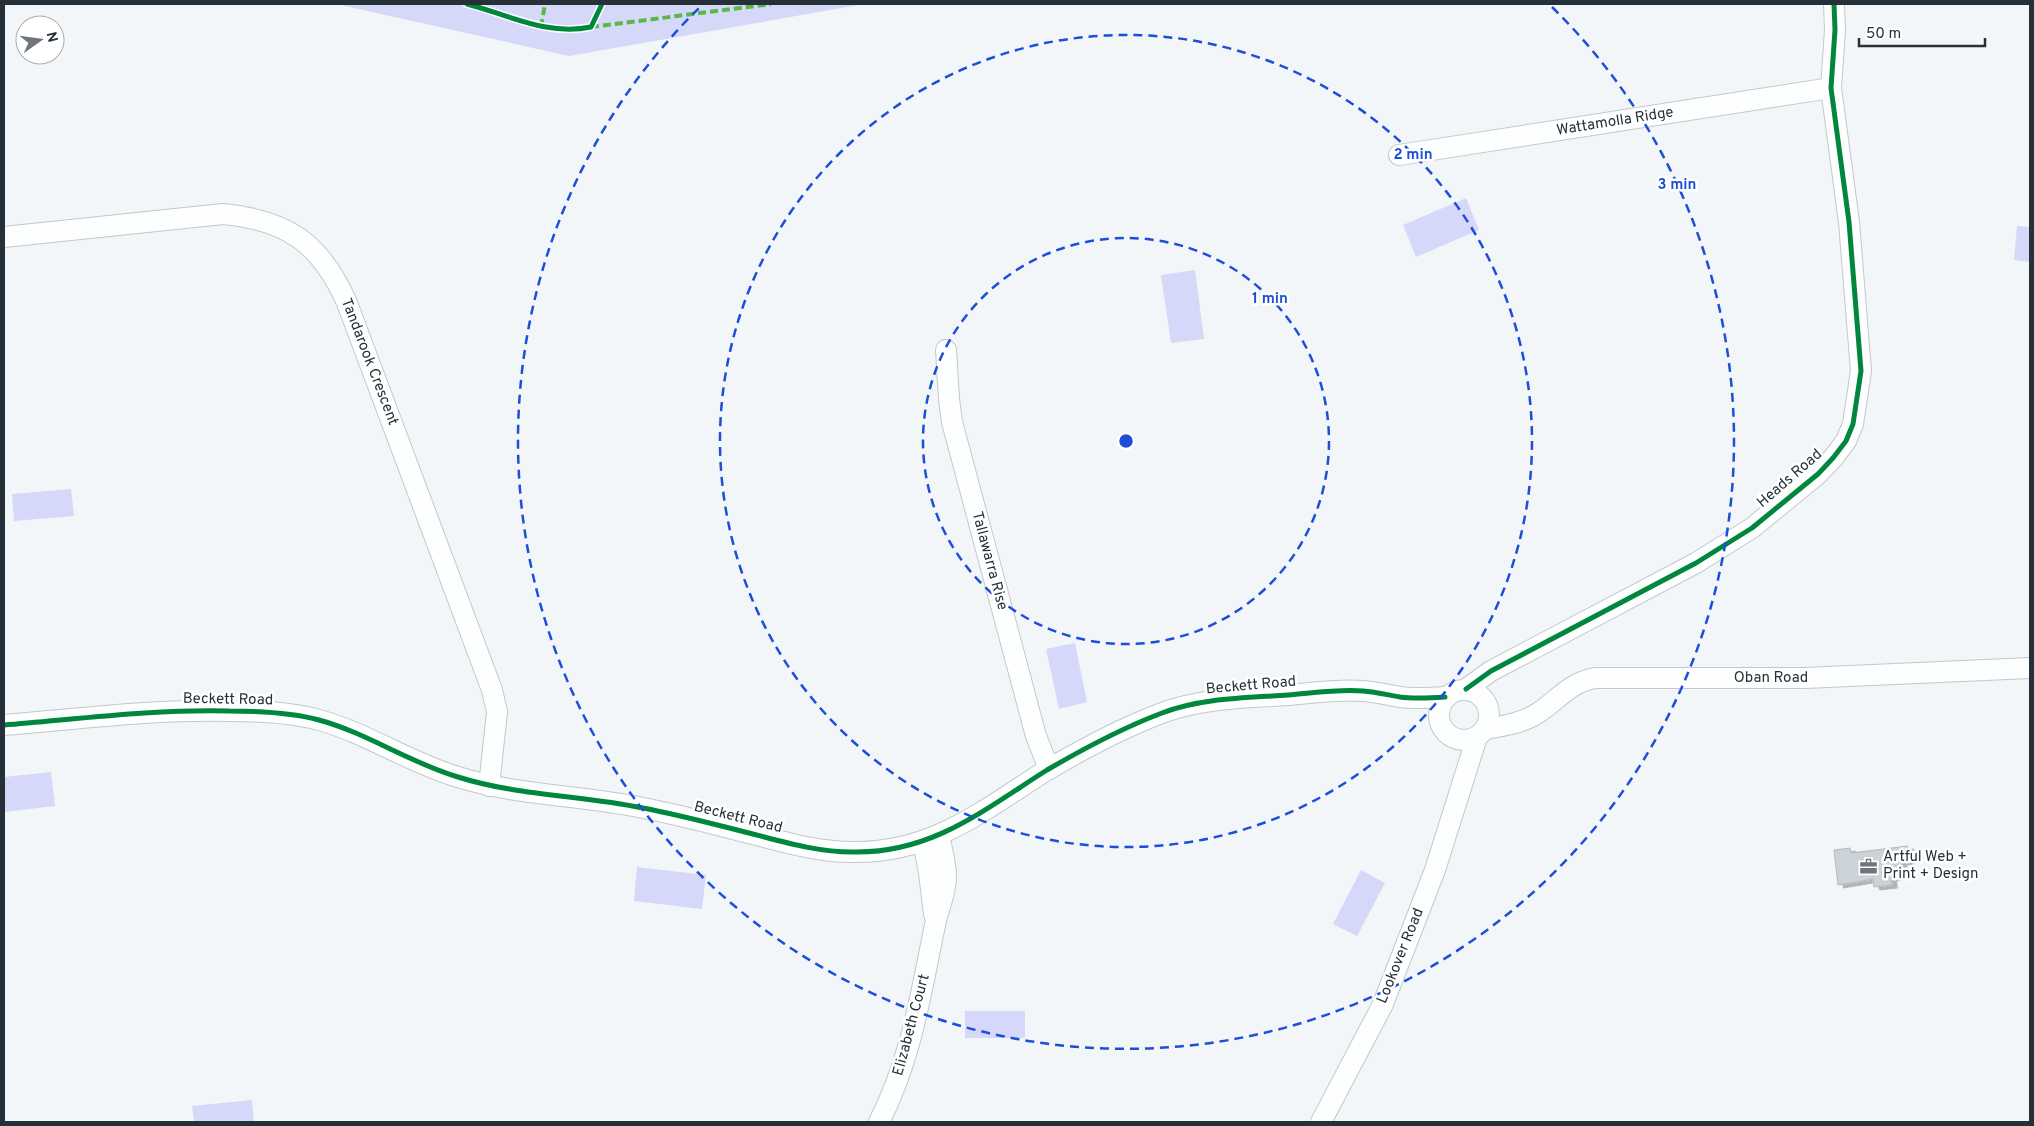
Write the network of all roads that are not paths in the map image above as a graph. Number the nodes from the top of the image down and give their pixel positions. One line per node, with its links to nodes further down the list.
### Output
1 (1834, 4): 2 (street, Heads Road)
2 (1831, 88): 3 (street, Wattamolla Ridge); 7 (street, Heads Road)
3 (1399, 155)
4 (4, 237): 15 (street, Tandarook Crescent)
5 (946, 350): 13 (street, Tallawarra Rise)
6 (2030, 668): 10 (street, Oban Road)
7 (1490, 671): 8 (street, Heads Road); 10 (street)
8 (1466, 689): 9 (street); 10 (street)
9 (1442, 706): 12 (street); 13 (street, Beckett Road)
10 (1484, 720): 12 (street); 14 (street, Lookover Road)
11 (4, 726): 15 (street, Beckett Road)
12 (1456, 739): 14 (street, Lookover Road)
13 (1049, 769): 16 (street, Beckett Road)
14 (1462, 782): 18 (street, Lookover Road)
15 (489, 786): 16 (street, Beckett Road)
16 (931, 839): 17 (street, Elizabeth Court)
17 (879, 1122)
18 (1321, 1122)

